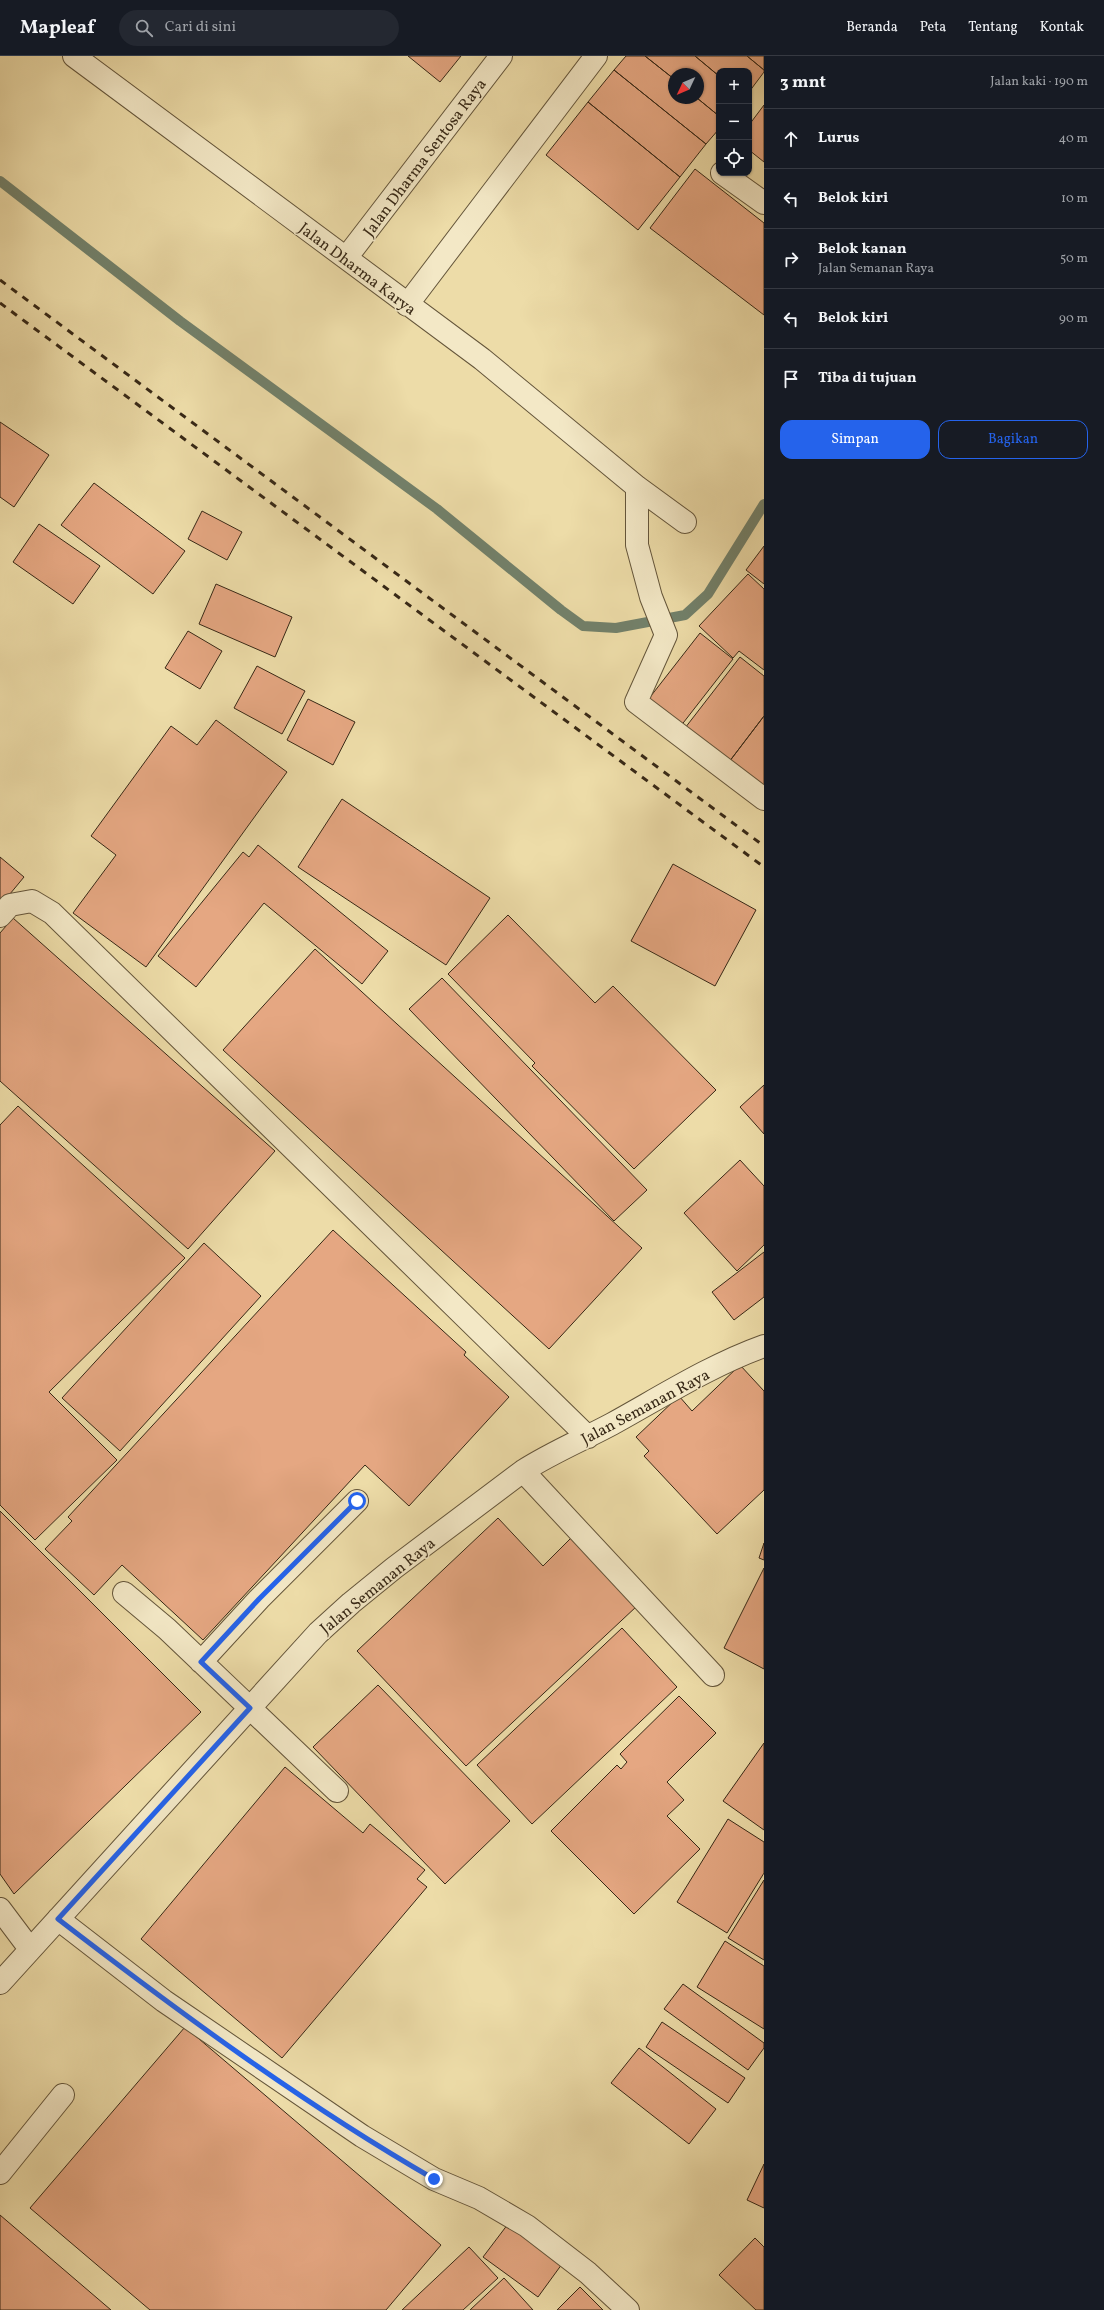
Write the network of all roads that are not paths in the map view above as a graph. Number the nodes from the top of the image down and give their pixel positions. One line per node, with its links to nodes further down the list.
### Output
1 (74, 56): 6 (street, Jalan Dharma Karya)
2 (501, 56): 6 (street, Jalan Dharma Sentosa Raya)
3 (596, 56): 7 (street)
4 (726, 176): 5 (street)
5 (764, 203)
6 (346, 258): 7 (street, Jalan Dharma Karya)
7 (407, 305): 8 (street, Jalan Dharma Karya)
8 (637, 487): 9 (street, Jalan Dharma Karya); 10 (street)
9 (685, 522)
10 (764, 799)
11 (0, 916): 13 (street)
12 (763, 1349): 13 (street, Jalan Semanan Raya)
13 (588, 1437): 14 (street, Jalan Semanan Raya)
14 (523, 1471): 18 (street); 19 (street, Jalan Semanan Raya)
15 (357, 1501): 17 (street)
16 (124, 1593): 17 (street)
17 (201, 1662): 19 (street)
18 (713, 1675)
19 (250, 1708): 20 (street); 22 (street, Jalan Semanan Raya)
20 (337, 1790)
21 (0, 1909): 23 (street)
22 (58, 1919): 23 (street, Jalan Semanan Raya); 27 (street)
23 (30, 1949): 24 (street, Jalan Semanan Raya)
24 (0, 1983)
25 (64, 2095): 26 (street)
26 (0, 2173)
27 (628, 2310)

